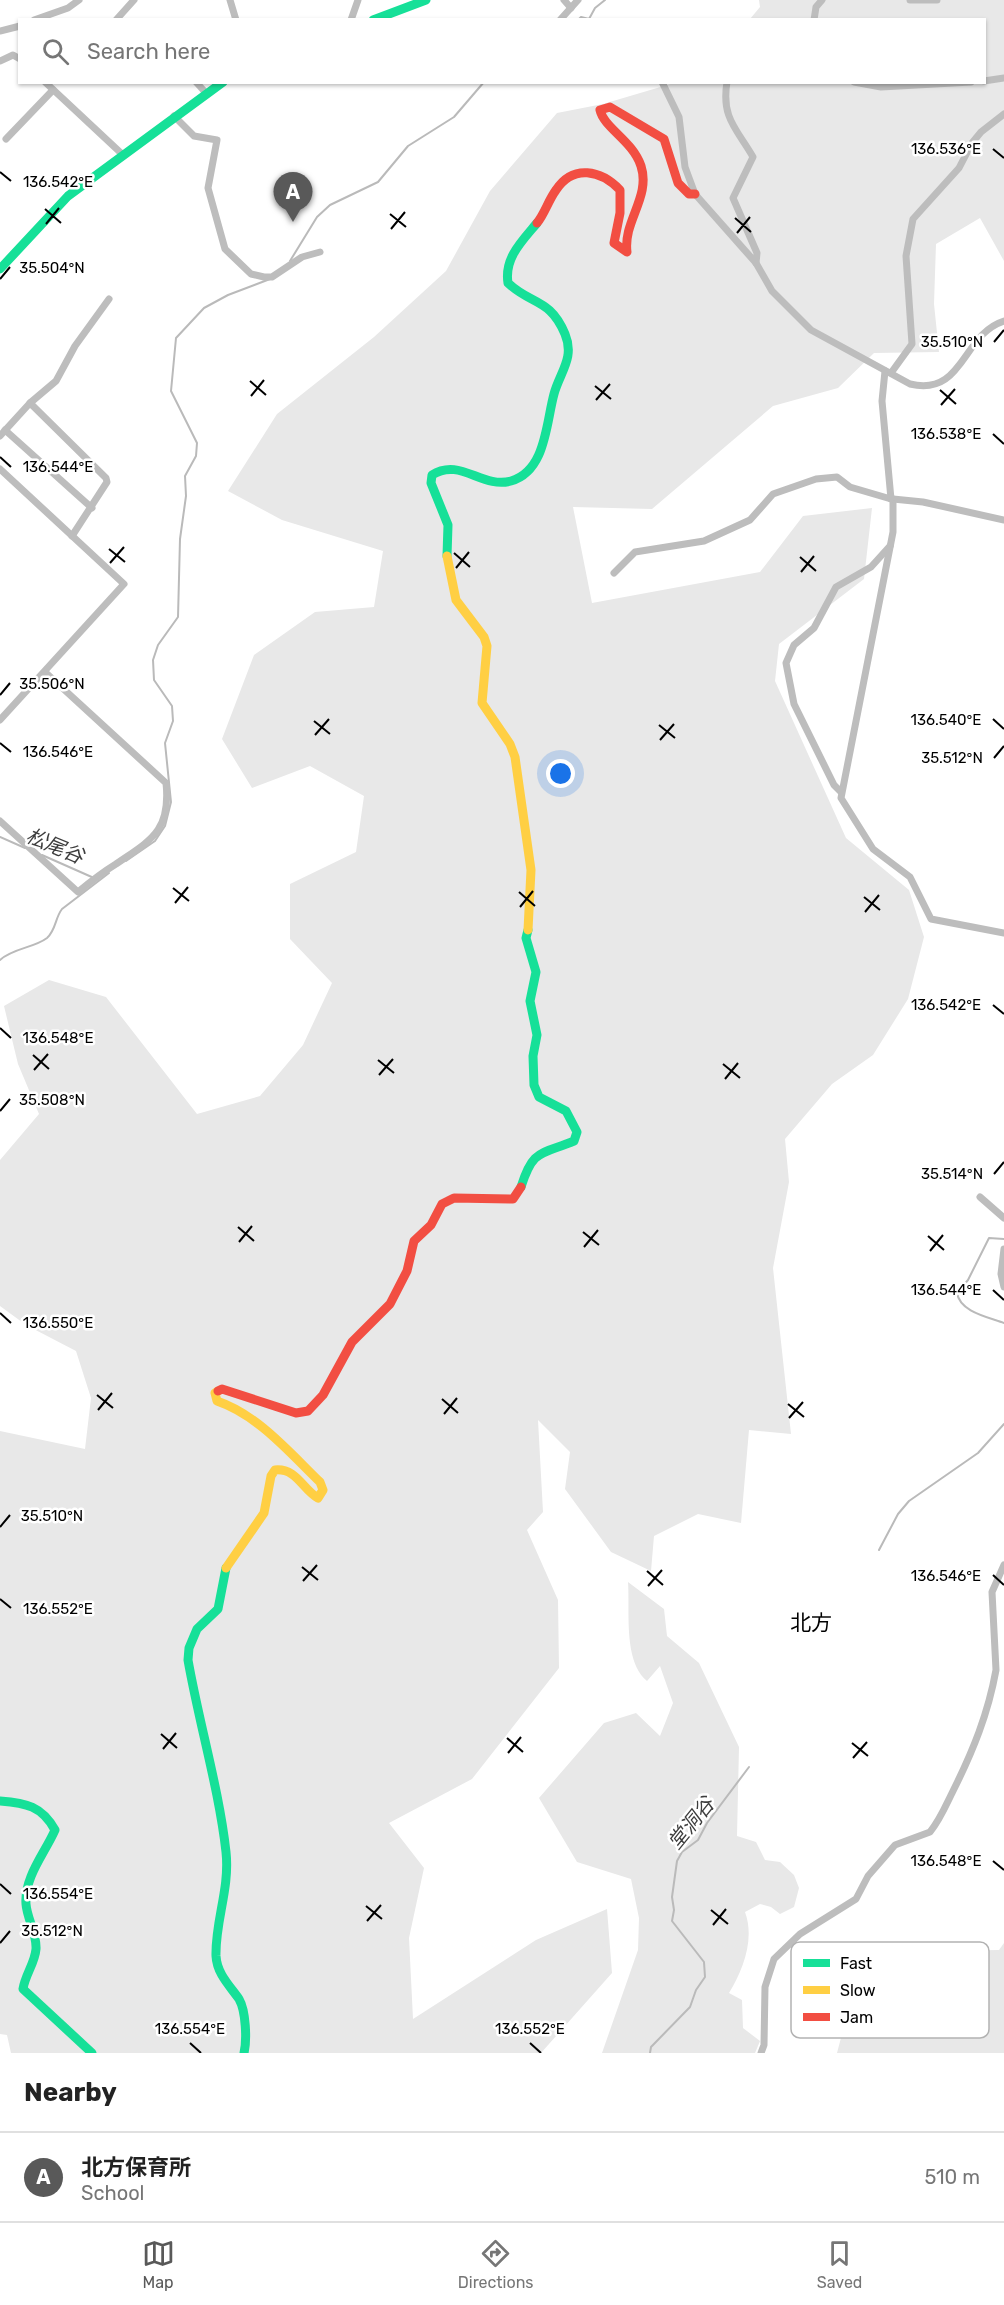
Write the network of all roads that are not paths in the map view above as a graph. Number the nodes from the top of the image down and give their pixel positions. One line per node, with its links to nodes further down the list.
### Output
1 (79, 0): 12 (street)
2 (134, 0): 13 (street)
3 (230, 0): 14 (street)
4 (358, 0): 15 (street)
5 (426, 0): 16 (main road)
6 (564, 0): 11 (street)
7 (578, 0): 11 (street)
8 (822, 0): 18 (street)
9 (910, 0): 10 (street)
10 (938, 0)
11 (571, 8): 17 (street)
12 (40, 18)
13 (121, 18)
14 (235, 18)
15 (352, 18)
16 (378, 18)
17 (562, 18)
18 (814, 18)
19 (18, 26): 20 (street)
20 (0, 31)
21 (18, 58): 22 (street)
22 (0, 61)
23 (1004, 78): 24 (street)
24 (986, 81)
25 (198, 84): 32 (street)
26 (220, 84): 32 (main road)
27 (663, 84): 37 (street)
28 (728, 84): 39 (street)
29 (864, 84): 30 (street)
30 (935, 84)
31 (54, 87): 35 (street); 36 (street)
32 (206, 93): 34 (main road)
33 (1004, 114): 43 (street)
34 (174, 116): 36 (main road); 38 (street)
35 (6, 140)
36 (122, 154): 40 (main road)
37 (695, 194): 39 (street); 67 (main road)
38 (320, 252)
39 (756, 263): 43 (street)
40 (0, 269)
41 (109, 299): 44 (street)
42 (1004, 321): 43 (street)
43 (888, 372): 47 (street)
44 (30, 403): 45 (street); 48 (street)
45 (3, 433): 48 (street)
46 (0, 469): 50 (street)
47 (892, 499): 49 (street); 51 (street); 52 (street)
48 (92, 508): 50 (street)
49 (1004, 520)
50 (72, 536): 53 (street)
51 (890, 546): 55 (street); 55 (street)
52 (614, 573)
53 (45, 672): 54 (street); 56 (street)
54 (0, 720)
55 (840, 791): 57 (street)
56 (0, 821)
57 (1004, 933)
58 (980, 1197): 59 (street)
59 (1004, 1218)
60 (1004, 1250): 61 (street)
61 (1004, 1287)
62 (1004, 1565): 64 (street)
63 (0, 1801): 66 (main road)
64 (792, 1942)
65 (791, 1943): 68 (street)
66 (92, 2053)
67 (244, 2053)
68 (761, 2053)

